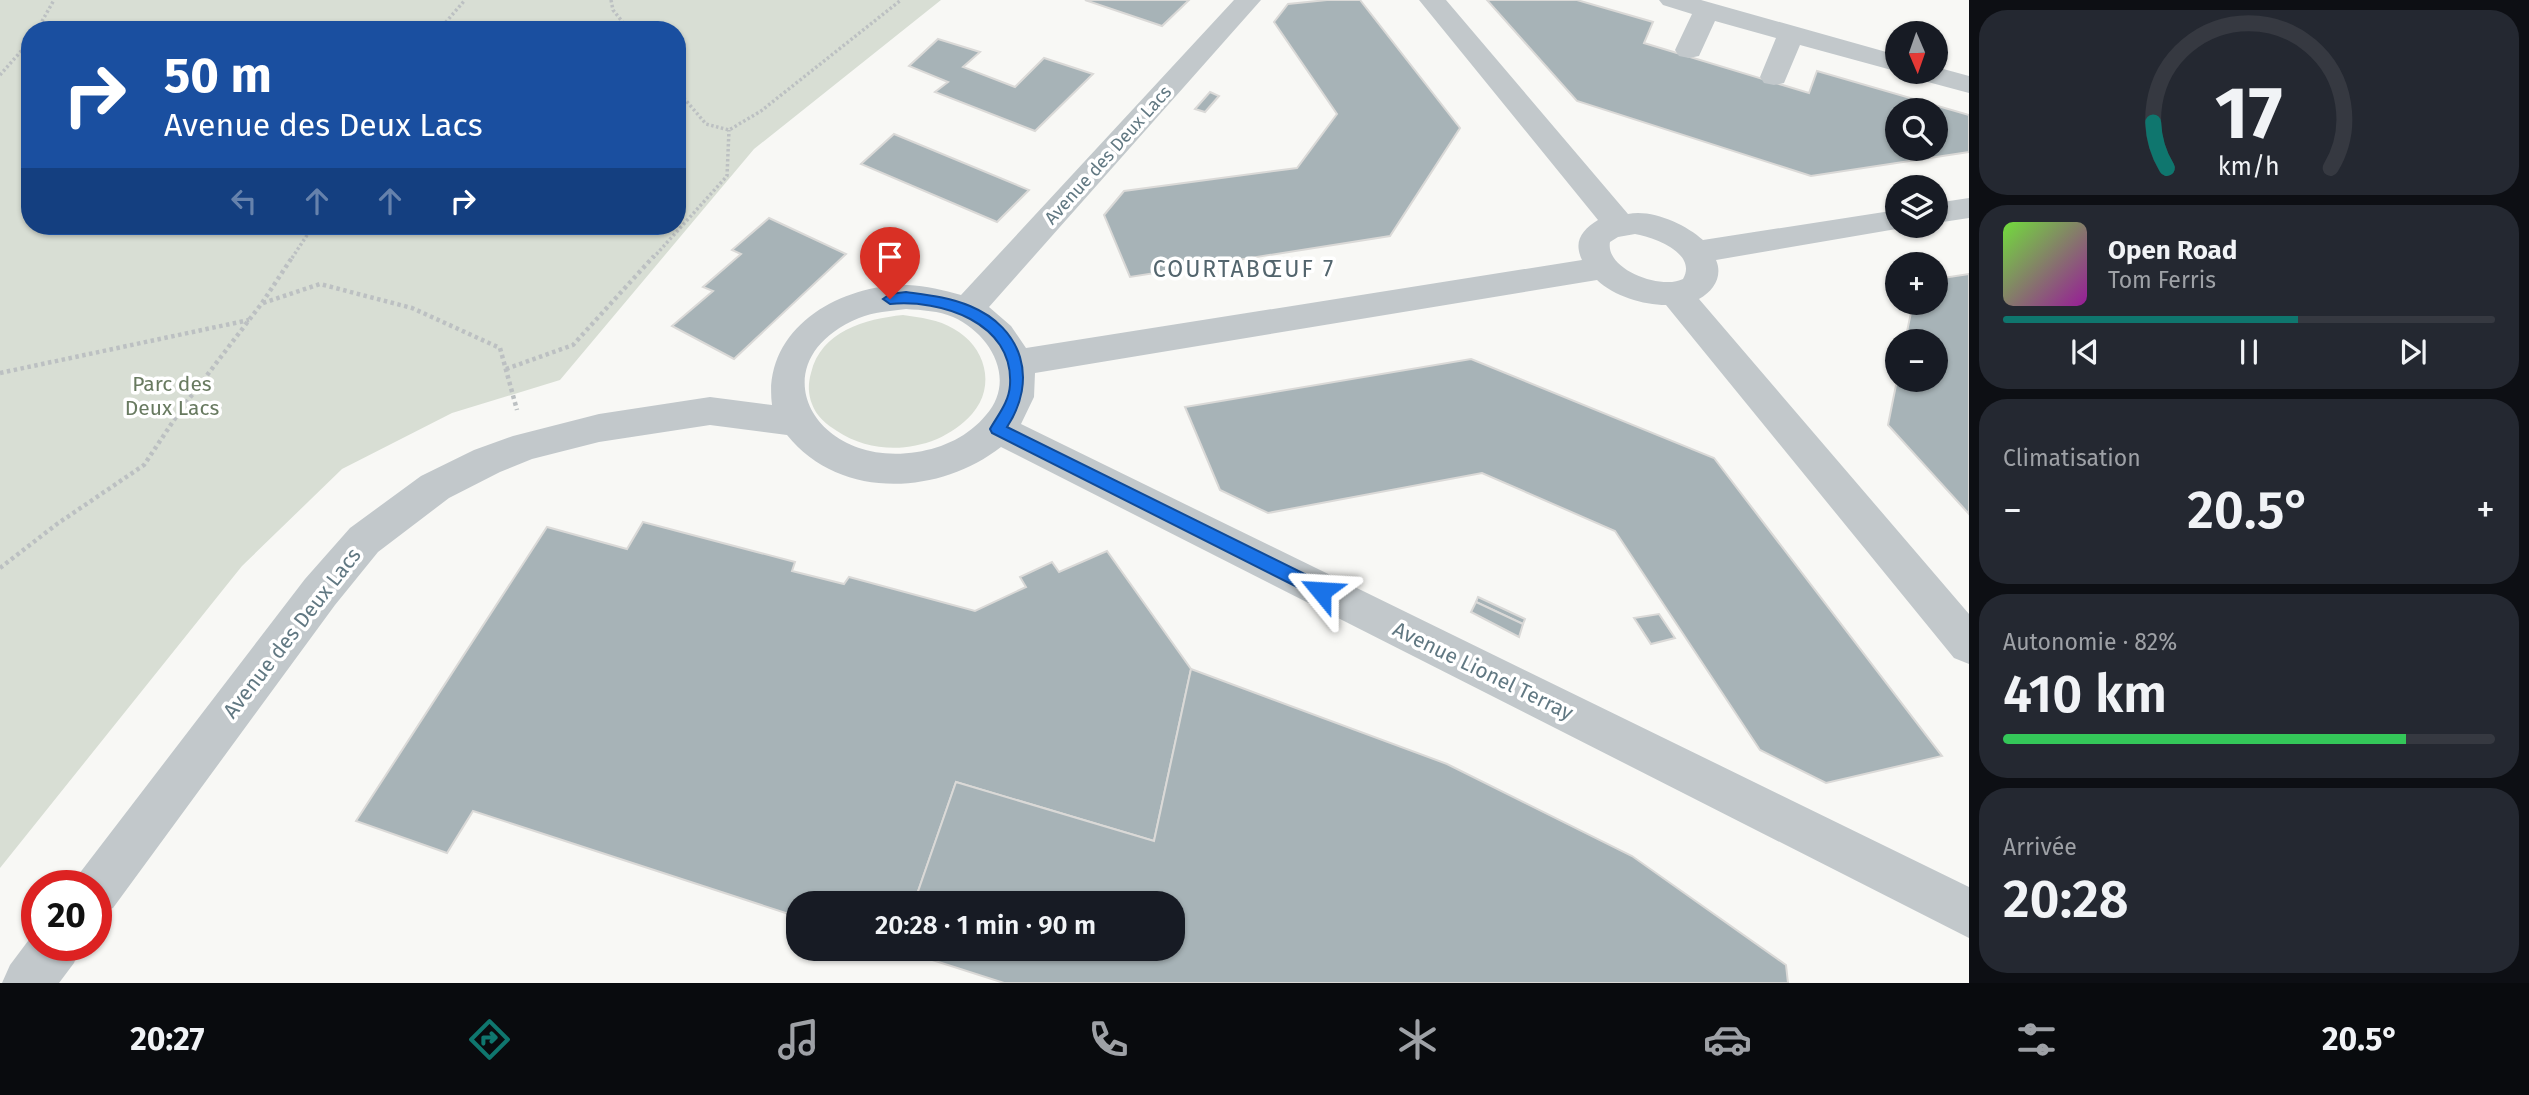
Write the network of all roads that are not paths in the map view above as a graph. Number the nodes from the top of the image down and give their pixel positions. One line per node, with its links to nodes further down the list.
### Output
1 (1248, 0): 18 (street, Avenue des Deux Lacs)
2 (1432, 0): 14 (street)
3 (1672, 0): 4 (street)
4 (1707, 10): 5 (street); 6 (street)
5 (1791, 34): 7 (street); 8 (street)
6 (1689, 50)
7 (1885, 61)
8 (1774, 77)
9 (1948, 79): 10 (street)
10 (1969, 85)
11 (1969, 208): 12 (street)
12 (1948, 211)
13 (1885, 222): 15 (street)
14 (1619, 224): 15 (street); 16 (street)
15 (1696, 253): 17 (street)
16 (1602, 268): 17 (street); 19 (street)
17 (1675, 294): 24 (street)
18 (967, 310): 19 (street); 20 (street)
19 (1016, 363): 23 (street)
20 (788, 373): 21 (street, Avenue des Deux Lacs); 22 (street)
21 (710, 411): 22 (street, Avenue des Deux Lacs); 25 (street, Avenue des Deux Lacs)
22 (796, 422): 23 (street)
23 (998, 429): 26 (street, Avenue Lionel Terray)
24 (1969, 645)
25 (112, 870)
26 (1969, 914)
27 (44, 961): 28 (street)
28 (28, 983)

